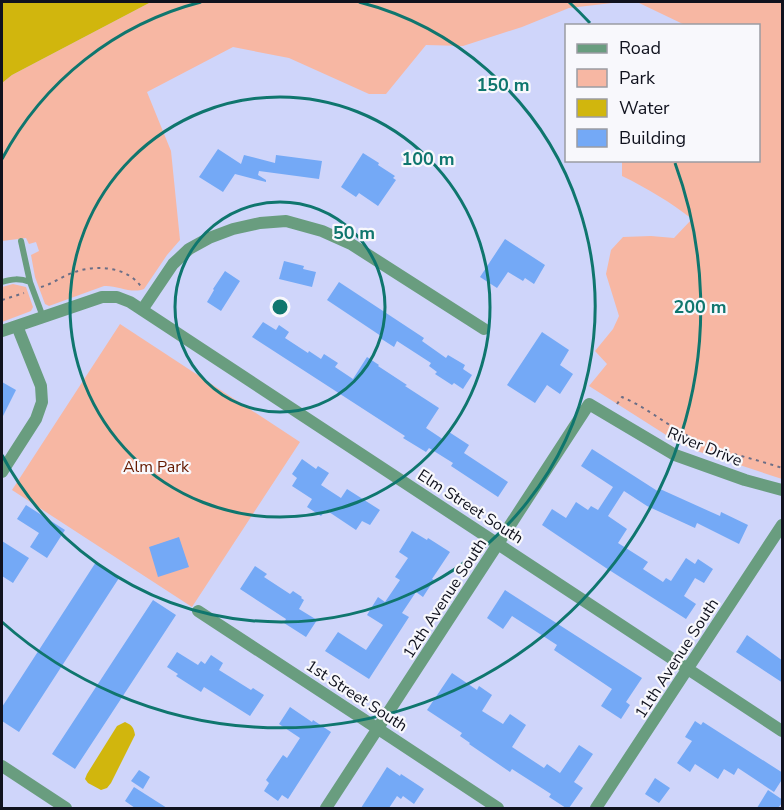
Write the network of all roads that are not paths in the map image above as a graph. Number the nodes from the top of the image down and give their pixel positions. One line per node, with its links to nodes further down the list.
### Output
1 (21, 241): 3 (lane)
2 (2, 282): 3 (lane)
3 (30, 282): 5 (lane)
4 (142, 310): 5 (street, Elm Street South); 7 (street); 13 (street, Elm Street South)
5 (43, 318): 6 (street, Elm Street South)
6 (17, 326): 8 (street, Elm Street South); 10 (street)
7 (484, 329)
8 (2, 331)
9 (589, 404): 11 (street, River Drive); 13 (street, 12th Avenue South)
10 (2, 472)
11 (783, 490)
12 (783, 525): 15 (street, 11th Avenue South)
13 (499, 544): 15 (street, Elm Street South); 16 (street, 12th Avenue South)
14 (198, 611): 16 (street, 1st Street South)
15 (688, 668): 17 (street, Elm Street South); 23 (street, 11th Avenue South)
16 (378, 728): 21 (street, 12th Avenue South); 22 (street, 1st Street South)
17 (783, 731)
18 (2, 766): 19 (street)
19 (48, 804): 20 (street)
20 (66, 808)
21 (326, 808)
22 (498, 808)
23 (596, 808)

